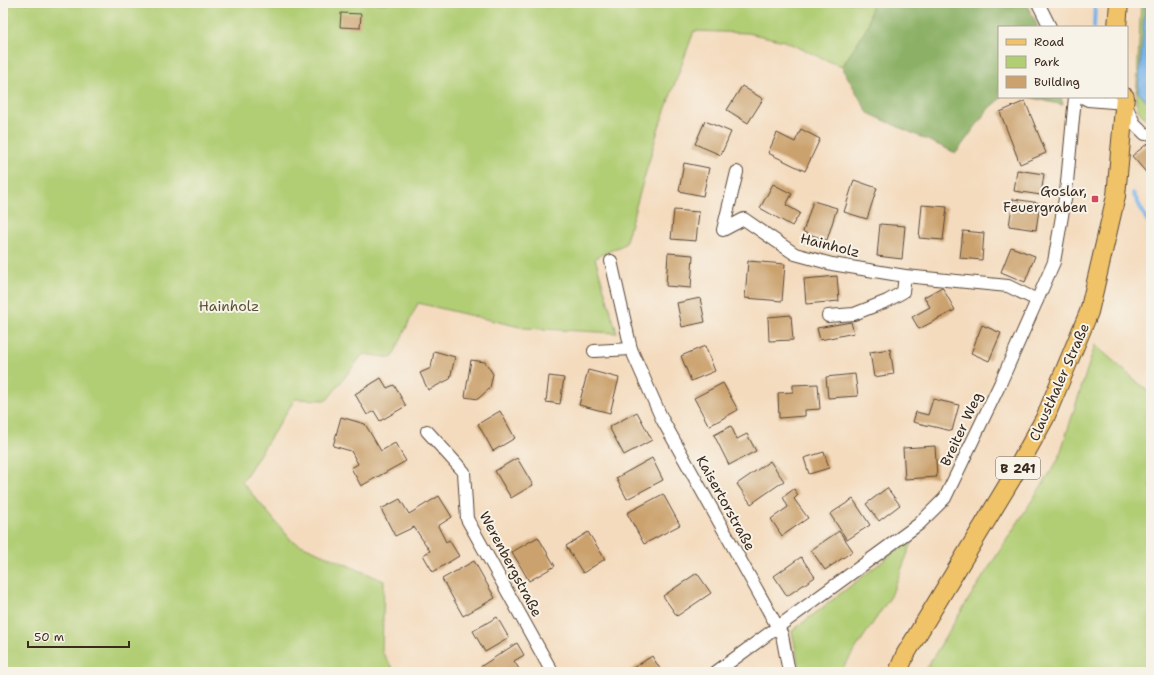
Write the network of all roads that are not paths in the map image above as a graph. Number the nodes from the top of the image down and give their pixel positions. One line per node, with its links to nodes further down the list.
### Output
1 (1038, 3): 3 (street)
2 (1120, 3): 4 (main road); 5 (main road)
3 (1050, 26)
4 (1117, 26)
5 (1123, 26)
6 (1075, 98): 15 (street, Breiter Weg)
7 (1084, 98): 8 (street)
8 (1119, 100): 9 (street); 10 (main road, Clausthaler Straße / B 241); 12 (main road, Clausthaler Straße / B 241)
9 (1148, 137): 10 (street)
10 (1122, 140): 12 (main road, Clausthaler Straße / B 241)
11 (736, 172): 14 (street, Hainholz)
12 (1103, 249): 24 (main road, Clausthaler Straße / B 241)
13 (611, 261): 17 (street, Kaisertorstraße)
14 (905, 276): 15 (street, Hainholz); 16 (street)
15 (1037, 300): 20 (street, Breiter Weg)
16 (828, 316)
17 (631, 349): 18 (street); 20 (street, Kaisertorstraße)
18 (594, 351)
19 (427, 431): 21 (street, Werenbergstraße)
20 (777, 626): 22 (street, Breiter Weg); 23 (street, Kaisertorstraße)
21 (552, 672)
22 (716, 672)
23 (789, 672)
24 (898, 672)

